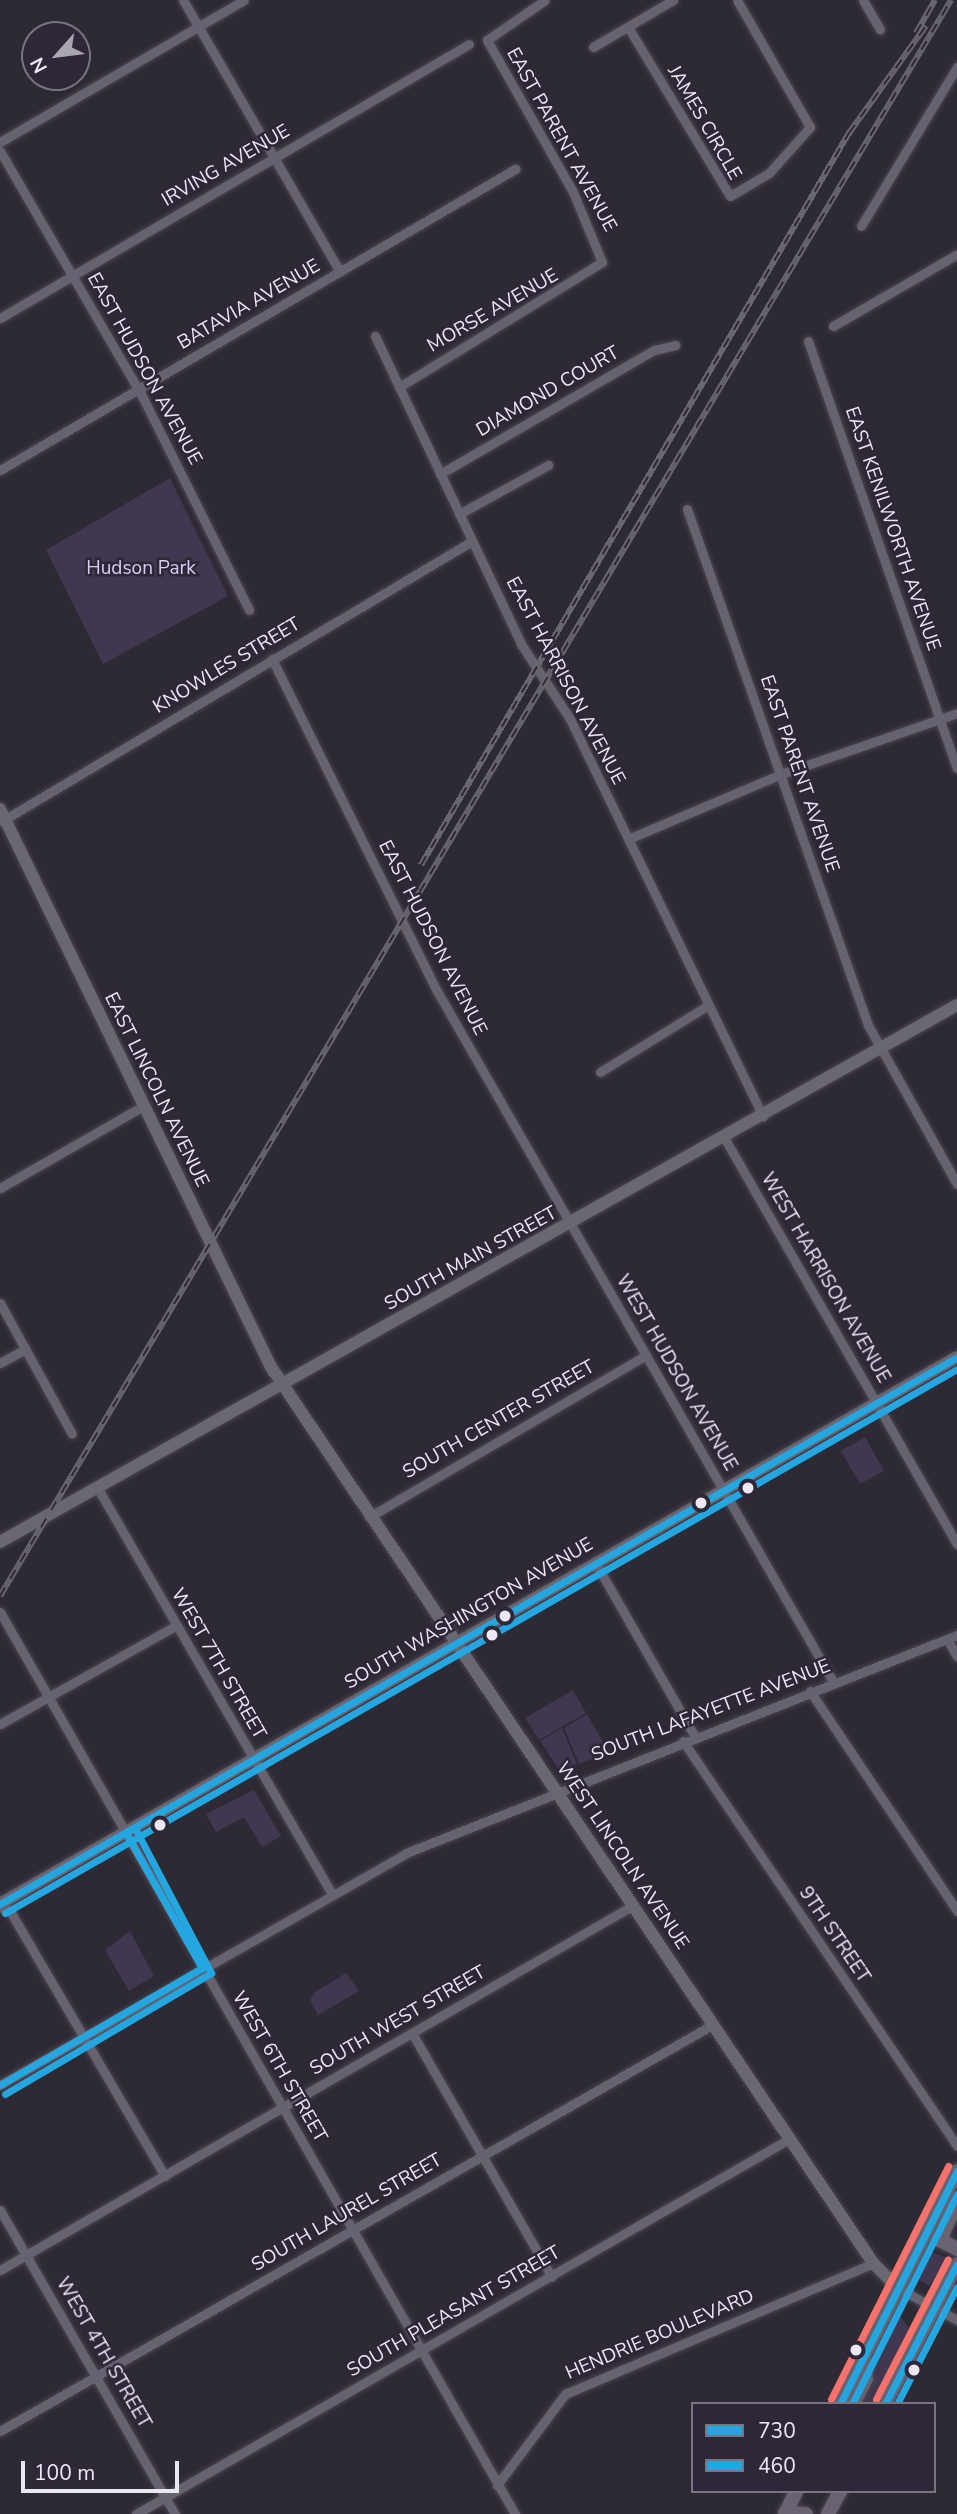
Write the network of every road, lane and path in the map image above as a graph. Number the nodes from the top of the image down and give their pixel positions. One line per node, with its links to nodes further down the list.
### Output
1 (183, 0): 7 (street)
2 (244, 0): 7 (street)
3 (545, 0): 19 (street, EAST PARENT AVENUE)
4 (673, 0): 8 (street)
5 (737, 0): 8 (street, JAMES CIRCLE)
6 (863, 0): 9 (street)
7 (198, 27): 13 (street); 15 (street)
8 (628, 27): 11 (street)
9 (880, 29)
10 (469, 44): 15 (street, IRVING AVENUE)
11 (593, 47)
12 (957, 67): 17 (street)
13 (0, 142)
14 (0, 150): 21 (street, EAST HUDSON AVENUE)
15 (274, 158): 20 (street); 21 (street, IRVING AVENUE)
16 (515, 169): 20 (street, BATAVIA AVENUE)
17 (860, 226)
18 (957, 254): 23 (street)
19 (602, 262): 27 (street, MORSE AVENUE)
20 (340, 272): 28 (street, BATAVIA AVENUE)
21 (72, 276): 22 (street, IRVING AVENUE); 28 (street, EAST HUDSON AVENUE)
22 (0, 318)
23 (833, 326)
24 (375, 335): 27 (street, EAST HARRISON AVENUE)
25 (808, 341): 38 (street, EAST KENILWORTH AVENUE)
26 (675, 345): 31 (street, DIAMOND COURT)
27 (399, 387): 31 (street, EAST HARRISON AVENUE)
28 (138, 390): 30 (street, BATAVIA AVENUE); 35 (street, EAST HUDSON AVENUE)
29 (548, 465): 33 (street)
30 (0, 470)
31 (440, 474): 33 (street, EAST HARRISON AVENUE)
32 (687, 509): 40 (street, EAST PARENT AVENUE)
33 (459, 513): 34 (street, EAST HARRISON AVENUE)
34 (472, 541): 36 (street, KNOWLES STREET); 42 (street, EAST HARRISON AVENUE)
35 (249, 610)
36 (272, 659): 41 (street, KNOWLES STREET); 52 (street, EAST HUDSON AVENUE)
37 (957, 713): 38 (street)
38 (940, 719): 39 (street, EAST KENILWORTH AVENUE); 40 (street)
39 (957, 768)
40 (781, 774): 42 (street); 45 (street, EAST PARENT AVENUE)
41 (2, 817): 47 (main road, EAST LINCOLN AVENUE)
42 (628, 839): 44 (street, EAST HARRISON AVENUE)
43 (957, 1005): 45 (main road, SOUTH MAIN STREET)
44 (707, 1006): 46 (street); 48 (street, EAST HARRISON AVENUE)
45 (880, 1049): 48 (main road, SOUTH MAIN STREET); 50 (street, EAST PARENT AVENUE)
46 (600, 1072)
47 (143, 1106): 51 (street); 58 (main road, EAST LINCOLN AVENUE)
48 (763, 1117): 49 (main road, SOUTH MAIN STREET)
49 (725, 1139): 52 (main road, SOUTH MAIN STREET); 59 (street, WEST HARRISON AVENUE)
50 (957, 1184)
51 (0, 1188)
52 (571, 1226): 55 (street, WEST HUDSON AVENUE); 58 (main road, SOUTH MAIN STREET)
53 (0, 1303): 54 (street)
54 (25, 1349): 57 (street); 60 (street)
55 (646, 1354): 62 (street, WEST HUDSON AVENUE); 63 (street, SOUTH CENTER STREET)
56 (957, 1357): 59 (main road, SOUTH WASHINGTON AVENUE)
57 (0, 1363)
58 (282, 1384): 61 (main road, SOUTH MAIN STREET); 63 (main road, WEST LINCOLN AVENUE)
59 (876, 1403): 62 (main road, SOUTH WASHINGTON AVENUE); 65 (street, WEST HARRISON AVENUE)
60 (72, 1434)
61 (97, 1487): 64 (main road, SOUTH MAIN STREET); 68 (street, WEST 7TH STREET)
62 (724, 1490): 66 (main road, SOUTH WASHINGTON AVENUE); 73 (street, WEST HUDSON AVENUE)
63 (369, 1517): 71 (main road, WEST LINCOLN AVENUE)
64 (0, 1542)
65 (957, 1544)
66 (596, 1564): 71 (main road, SOUTH WASHINGTON AVENUE); 77 (street)
67 (0, 1612): 75 (street, WEST 6TH STREET)
68 (175, 1626): 75 (street); 79 (street, WEST 7TH STREET)
69 (957, 1635): 70 (street, SOUTH LAFAYETTE AVENUE)
70 (947, 1639): 72 (street); 73 (street, SOUTH LAFAYETTE AVENUE)
71 (456, 1643): 79 (main road, SOUTH WASHINGTON AVENUE); 80 (main road, WEST LINCOLN AVENUE)
72 (957, 1656)
73 (834, 1683): 74 (street, SOUTH LAFAYETTE AVENUE)
74 (810, 1691): 77 (street, SOUTH LAFAYETTE AVENUE); 85 (street)
75 (48, 1697): 76 (street); 81 (street, WEST 6TH STREET)
76 (0, 1724)
77 (695, 1737): 78 (street, SOUTH LAFAYETTE AVENUE)
78 (683, 1741): 80 (street, SOUTH LAFAYETTE AVENUE); 93 (street, 9TH STREET)
79 (254, 1759): 81 (main road, SOUTH WASHINGTON AVENUE); 82 (street, WEST 7TH STREET)
80 (554, 1791): 82 (street, SOUTH LAFAYETTE AVENUE); 84 (main road, WEST LINCOLN AVENUE)
81 (126, 1833): 83 (main road, SOUTH WASHINGTON AVENUE); 86 (street, WEST 6TH STREET)
82 (332, 1894): 86 (street, SOUTH LAFAYETTE AVENUE)
83 (0, 1905): 89 (street)
84 (632, 1906): 87 (main road, WEST LINCOLN AVENUE); 88 (street, SOUTH WEST STREET)
85 (957, 1911)
86 (202, 1968): 89 (street, SOUTH LAFAYETTE AVENUE); 91 (street, WEST 6TH STREET)
87 (712, 2025): 92 (main road, WEST LINCOLN AVENUE); 94 (street, SOUTH LAUREL STREET)
88 (412, 2033): 91 (street, SOUTH WEST STREET); 94 (street)
89 (84, 2037): 90 (street, SOUTH LAFAYETTE AVENUE); 96 (street)
90 (0, 2085)
91 (282, 2108): 96 (street, SOUTH WEST STREET); 99 (street, WEST 6TH STREET)
92 (789, 2139): 102 (main road, WEST LINCOLN AVENUE); 105 (street, SOUTH PLEASANT STREET)
93 (957, 2146)
94 (483, 2155): 99 (street, SOUTH LAUREL STREET); 105 (street)
95 (956, 2173): 106 (main road)
96 (165, 2176): 101 (street, SOUTH WEST STREET)
97 (957, 2202): 100 (main road)
98 (0, 2210): 101 (street, WEST 4TH STREET)
99 (352, 2230): 109 (street, WEST 6TH STREET); 111 (street, SOUTH LAUREL STREET)
100 (957, 2249)
101 (26, 2256): 104 (street, SOUTH WEST STREET); 111 (street, WEST 4TH STREET)
102 (873, 2263): 106 (main road, WEST LINCOLN AVENUE); 116 (street, HENDRIE BOULEVARD)
103 (957, 2264): 107 (main road)
104 (0, 2270)
105 (552, 2277): 109 (street, SOUTH PLEASANT STREET)
106 (898, 2288): 107 (street, WEST LINCOLN AVENUE); 110 (main road)
107 (934, 2309): 108 (street, WEST LINCOLN AVENUE); 114 (main road)
108 (957, 2320)
109 (422, 2351): 116 (street, WEST 6TH STREET); 119 (street, SOUTH PLEASANT STREET)
110 (864, 2356): 112 (main road); 113 (main road)
111 (95, 2376): 115 (street, SOUTH LAUREL STREET); 119 (street, WEST 4TH STREET)
112 (841, 2402)
113 (854, 2402)
114 (886, 2402)
115 (0, 2431)
116 (496, 2485): 120 (street, WEST 6TH STREET)
117 (795, 2493): 124 (main road)
118 (839, 2493): 126 (main road)
119 (165, 2498): 121 (street, SOUTH PLEASANT STREET); 122 (street, WEST 4TH STREET)
120 (504, 2509): 123 (street, WEST 6TH STREET)
121 (136, 2514)
122 (175, 2514)
123 (515, 2514)
124 (785, 2514): 125 (main road)
125 (806, 2514)
126 (828, 2514)

